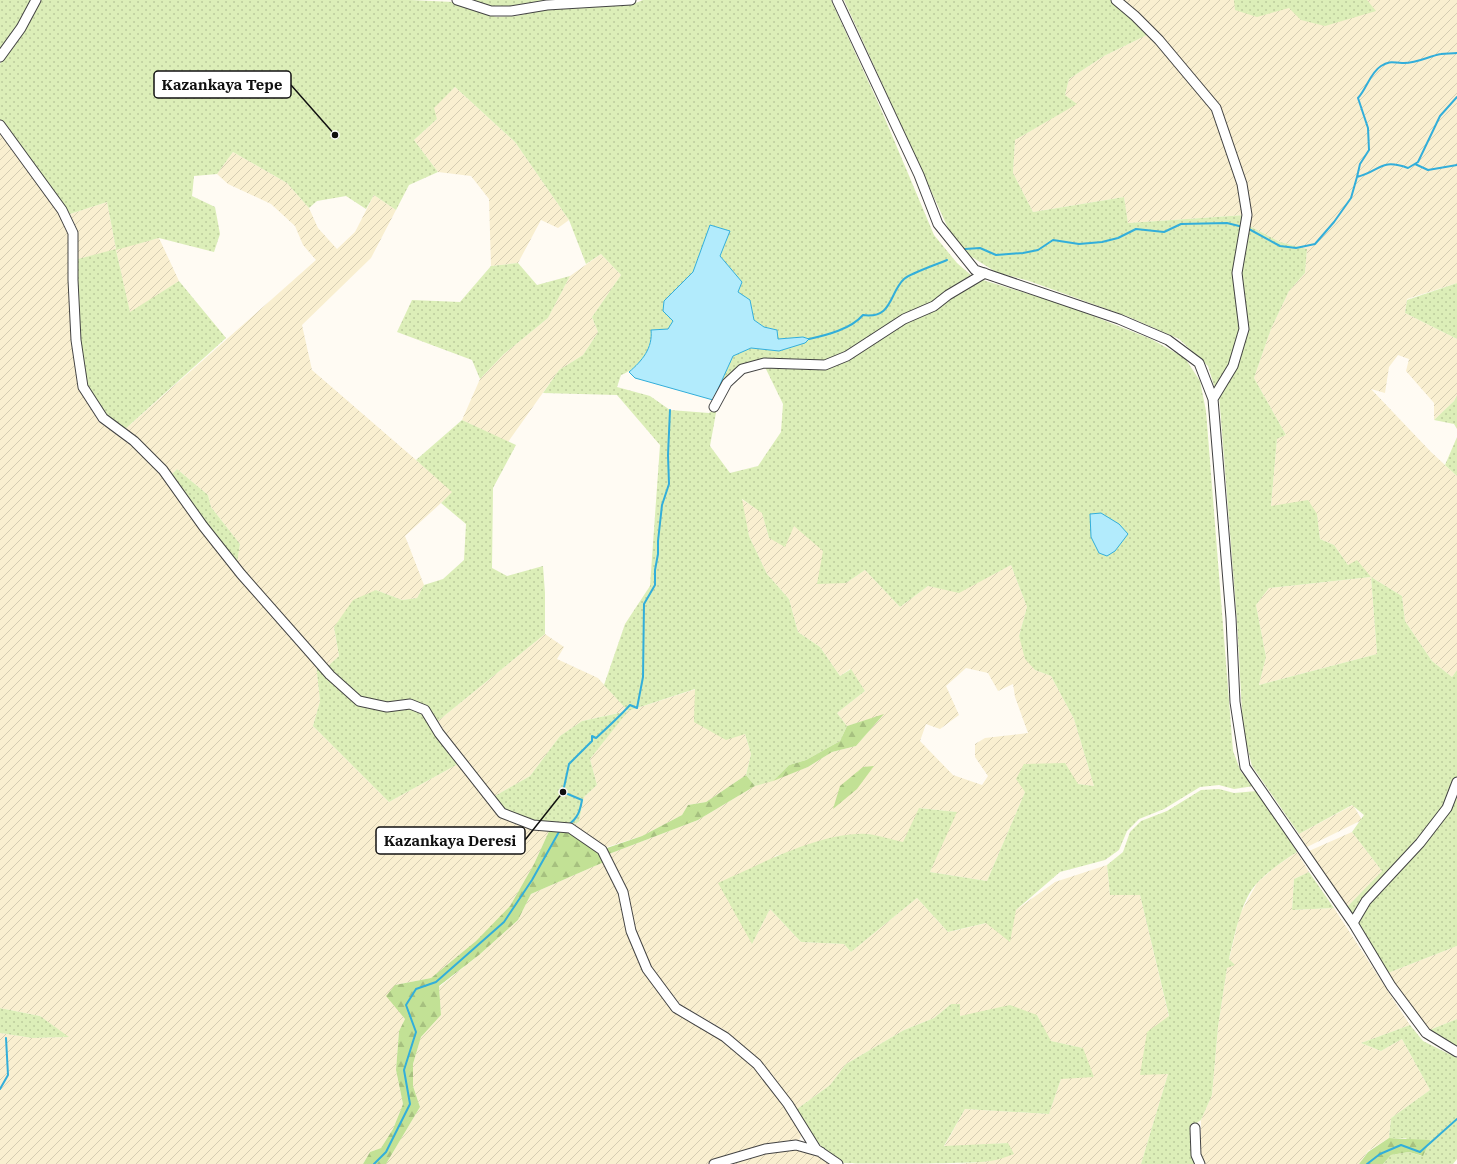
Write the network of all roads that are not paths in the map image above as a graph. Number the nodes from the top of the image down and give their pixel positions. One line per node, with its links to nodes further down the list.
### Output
1 (36, 0): 6 (street)
2 (457, 0): 3 (street)
3 (631, 0)
4 (837, 0): 8 (street)
5 (1116, 0): 9 (street)
6 (0, 57)
7 (0, 124): 15 (street)
8 (984, 273): 9 (street); 10 (street)
9 (1213, 399): 12 (street)
10 (714, 407)
11 (1457, 782): 12 (street)
12 (1353, 923): 13 (street)
13 (1457, 1052)
14 (1195, 1128): 18 (street)
15 (822, 1152): 16 (street); 17 (street)
16 (714, 1164)
17 (838, 1164)
18 (1200, 1164)

